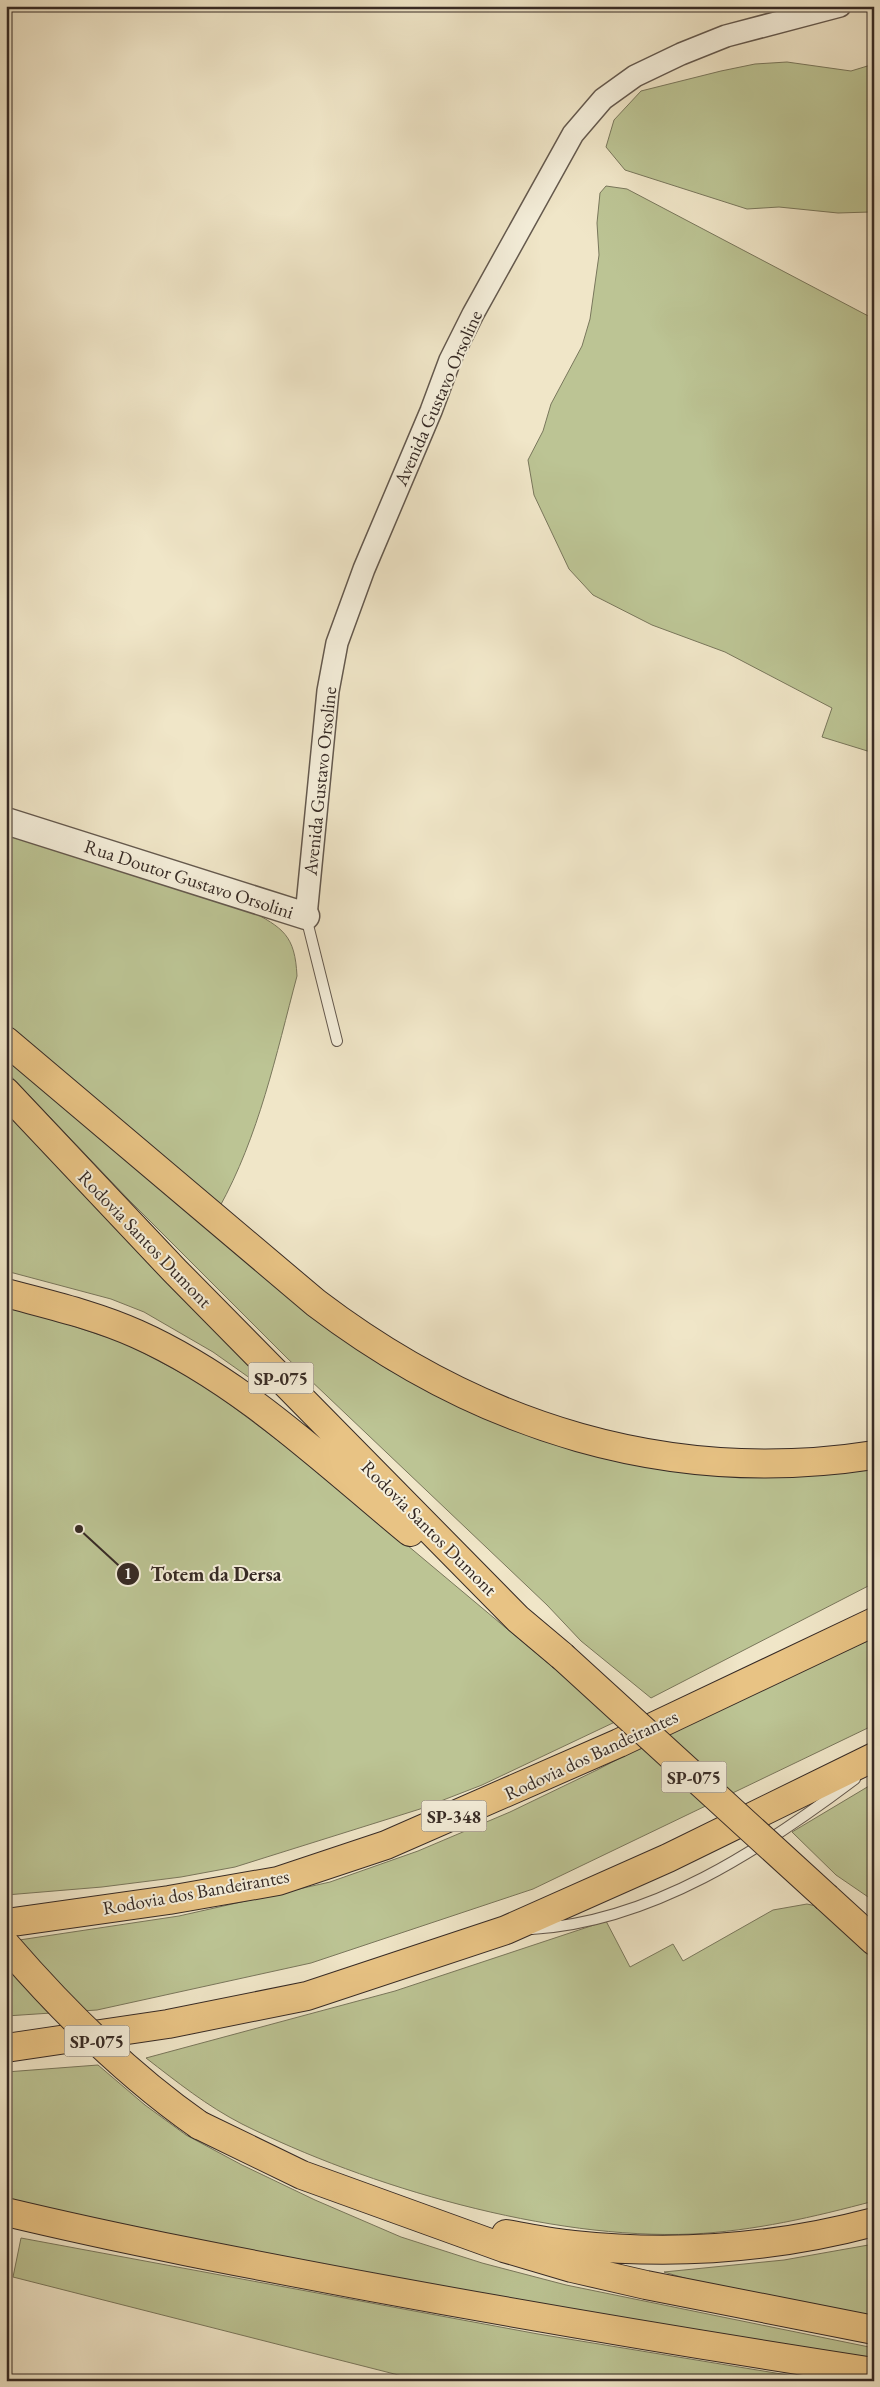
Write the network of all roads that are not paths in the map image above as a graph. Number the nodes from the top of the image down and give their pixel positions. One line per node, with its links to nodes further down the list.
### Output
1 (840, 6): 3 (street, Avenida Gustavo Orsoline)
2 (6, 821): 3 (street, Rua Doutor Gustavo Orsolini)
3 (306, 916): 5 (lane, Rua Doutor Gustavo Orsolini)
4 (6, 1041): 8 (highway)
5 (338, 1041)
6 (6, 1092): 9 (highway, Rodovia Santos Dumont / SP-075)
7 (6, 1292): 9 (highway)
8 (874, 1455)
9 (518, 1619): 17 (highway, Rodovia Santos Dumont / SP-075, bridge)
10 (874, 1622): 14 (highway, Rodovia dos Bandeirantes / SP-348)
11 (874, 1757): 16 (highway)
12 (874, 1763): 16 (lane)
13 (6, 1912): 14 (highway)
14 (64, 1915): 15 (highway, Rodovia dos Bandeirantes / SP-348)
15 (6, 1923)
16 (506, 1930): 19 (highway)
17 (874, 1941)
18 (6, 1944): 20 (highway, SP-075, bridge)
19 (6, 2048)
20 (395, 2210): 22 (highway); 23 (highway)
21 (6, 2212): 24 (highway)
22 (874, 2222)
23 (874, 2330)
24 (874, 2372)

